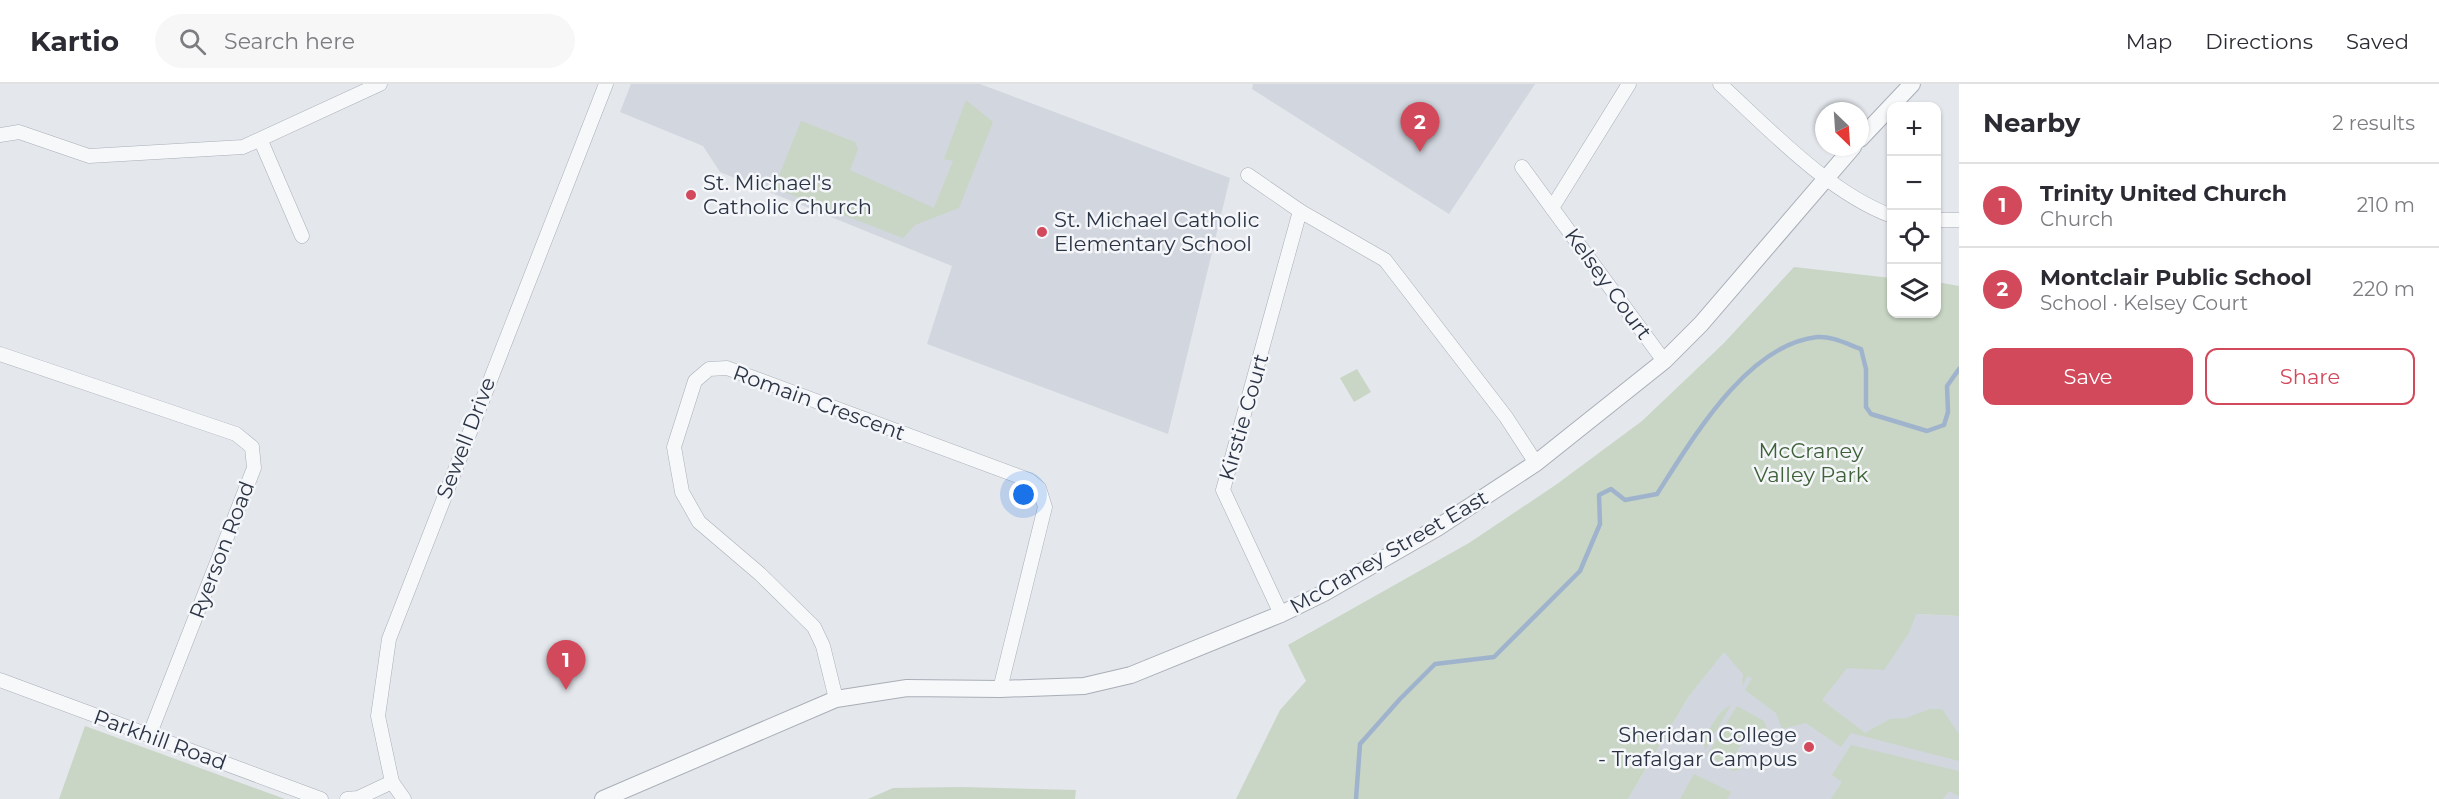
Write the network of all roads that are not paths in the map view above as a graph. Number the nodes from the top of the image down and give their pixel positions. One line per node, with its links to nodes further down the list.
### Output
1 (380, 84): 8 (street)
2 (606, 84): 27 (street, Sewell Drive)
3 (1629, 84): 13 (street, Kelsey Court)
4 (1720, 84): 12 (street)
5 (1912, 84): 6 (street)
6 (1869, 129)
7 (0, 135): 8 (street)
8 (261, 141): 18 (street)
9 (1845, 156): 12 (street, McCraney Street East)
10 (1522, 167): 13 (street, Kelsey Court)
11 (1248, 175): 14 (street)
12 (1827, 177): 15 (street); 20 (street, McCraney Street East)
13 (1552, 208): 20 (street, Kelsey Court)
14 (1300, 211): 21 (street); 22 (street, Kirstie Court)
15 (1887, 214)
16 (1941, 220): 17 (street)
17 (1959, 220)
18 (302, 236)
19 (0, 354): 26 (street, Ryerson Road)
20 (1664, 361): 21 (street, McCraney Street East)
21 (1536, 463): 22 (street, McCraney Street East)
22 (1281, 614): 24 (street, McCraney Street East)
23 (0, 680): 26 (street, Parkhill Road)
24 (1000, 689): 25 (street, McCraney Street East); 25 (street, Romain Crescent)
25 (836, 699): 31 (street, McCraney Street East)
26 (149, 736): 28 (street, Parkhill Road)
27 (392, 782): 29 (street); 30 (street, Sewell Drive)
28 (321, 799)
29 (346, 799)
30 (404, 799)
31 (603, 799)

